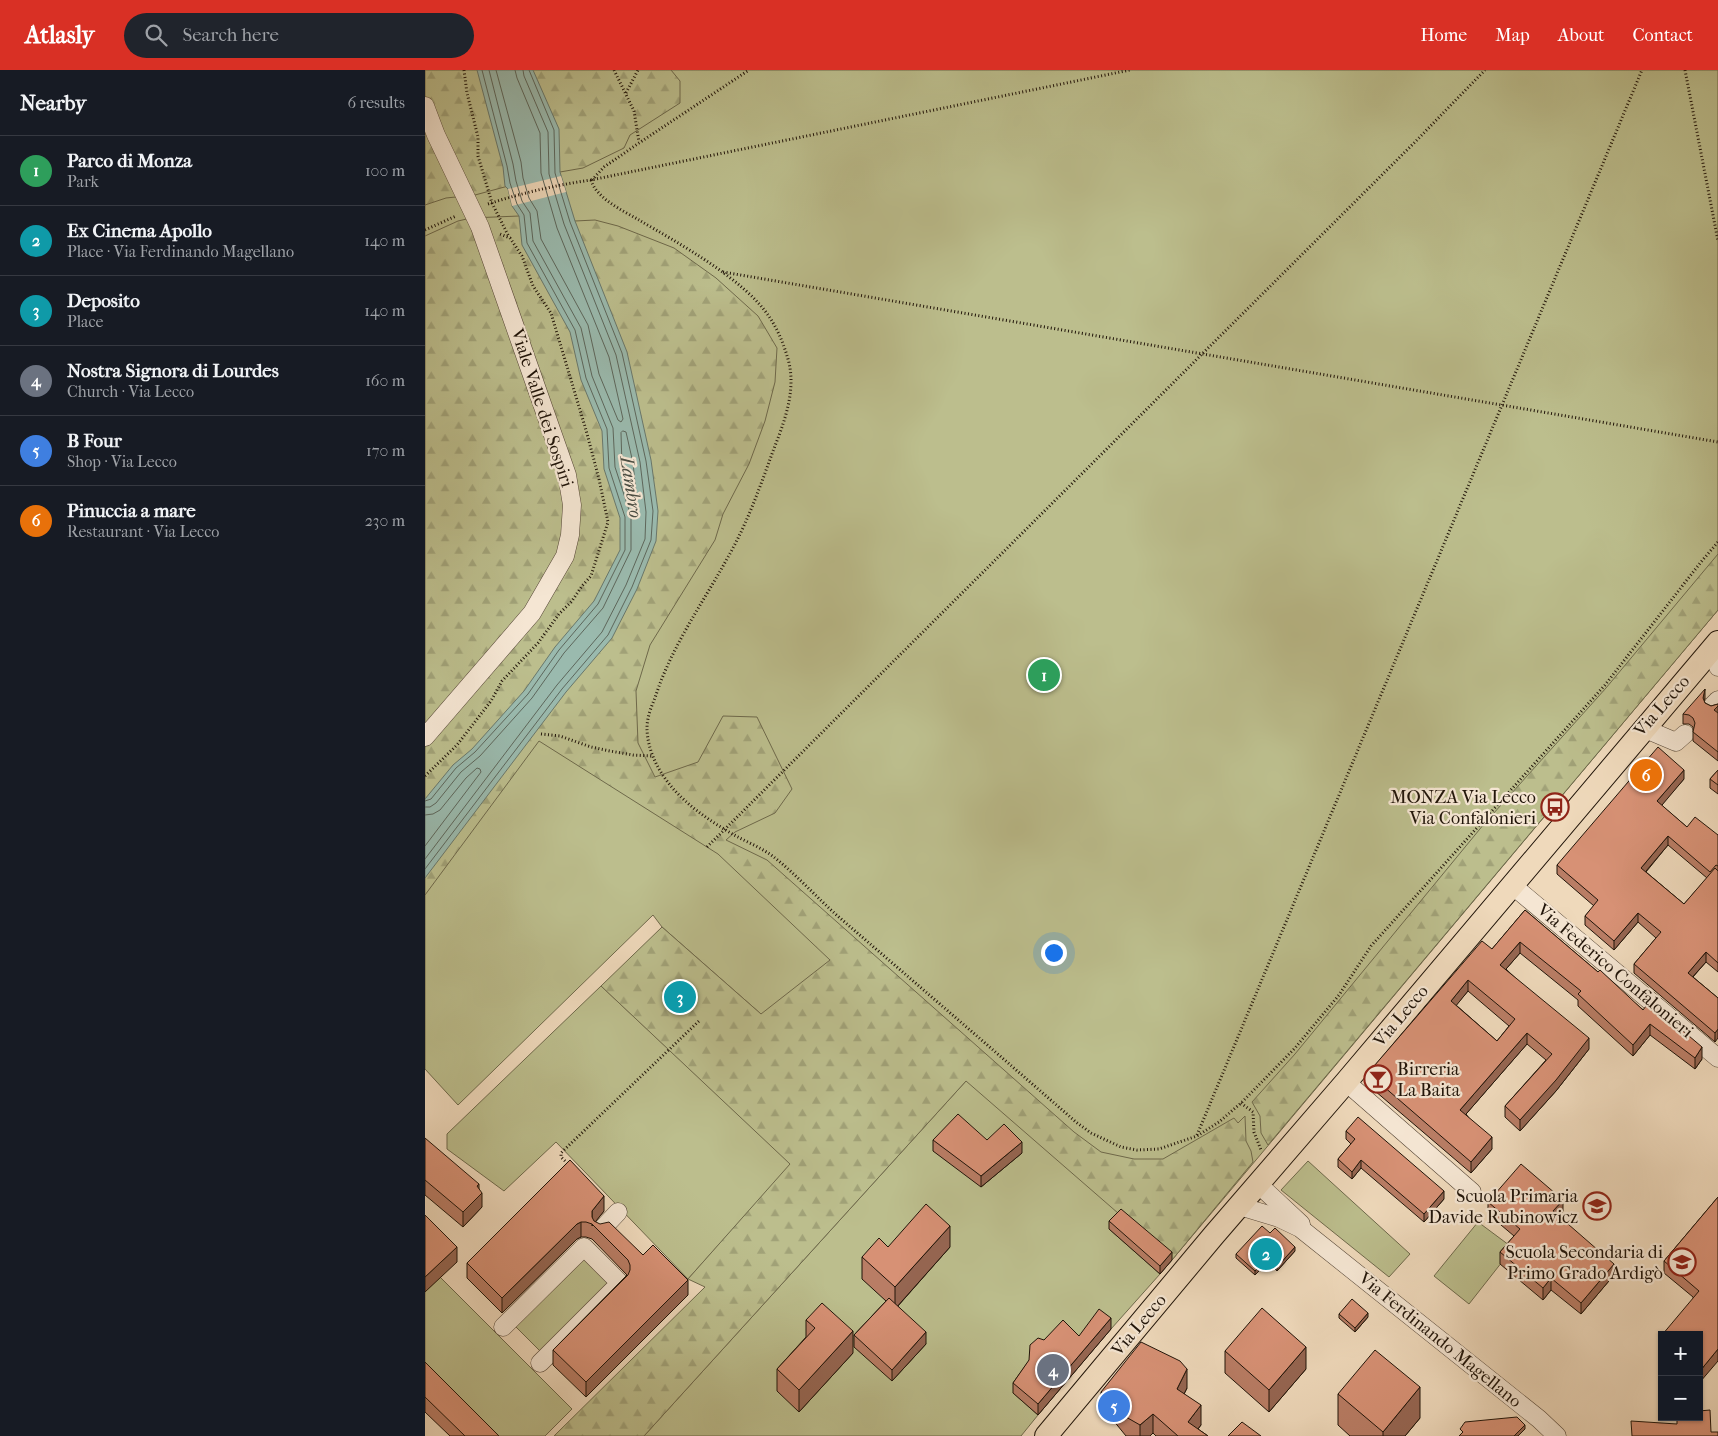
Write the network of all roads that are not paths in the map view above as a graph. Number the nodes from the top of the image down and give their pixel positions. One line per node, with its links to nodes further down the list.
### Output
1 (425, 106): 6 (street, Viale Valle dei Sospiri)
2 (1717, 643): 3 (street); 4 (main road, Via Lecco)
3 (1718, 667)
4 (1643, 728): 5 (street); 7 (main road, Via Lecco)
5 (1685, 734)
6 (425, 738)
7 (1512, 884): 8 (street, Via Federico Confalonieri); 9 (main road, Via Lecco)
8 (1718, 1058)
9 (1346, 1082): 10 (main road, Via Lecco); 11 (street)
10 (1258, 1184): 12 (main road, Via Lecco); 15 (street, Via Ferdinando Magellano)
11 (1472, 1192)
12 (1239, 1206): 15 (street, Via Ferdinando Magellano); 19 (main road, Via Lecco)
13 (618, 1212): 14 (street)
14 (602, 1229)
15 (1322, 1245): 18 (street, Via Ferdinando Magellano)
16 (503, 1327): 17 (street)
17 (539, 1363)
18 (1551, 1434)
19 (1046, 1436)

